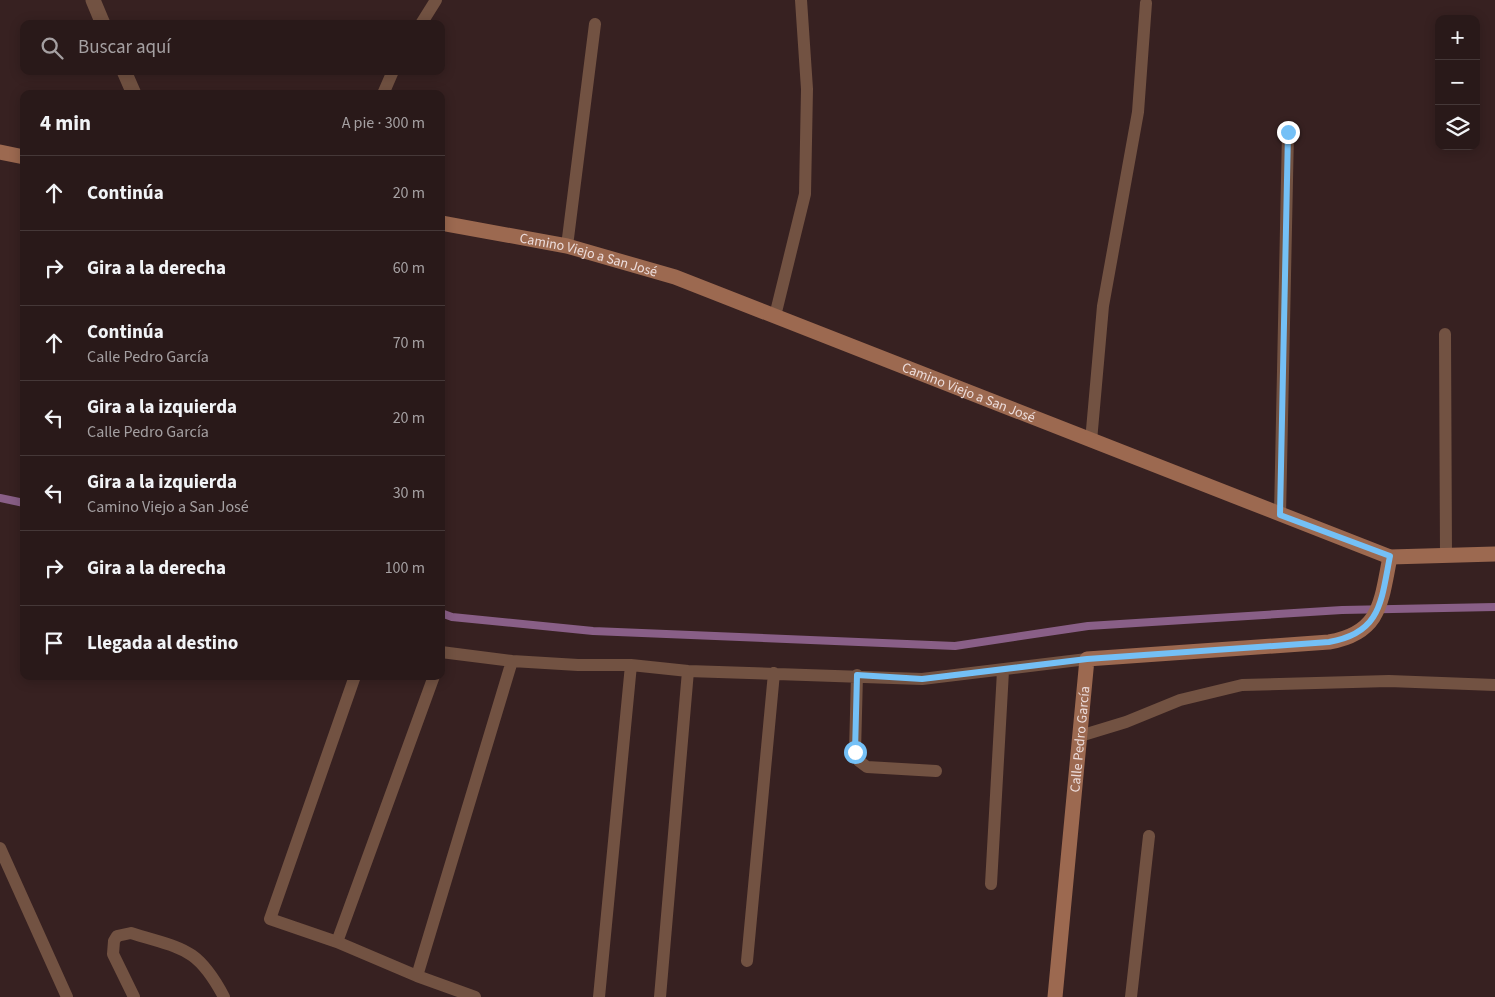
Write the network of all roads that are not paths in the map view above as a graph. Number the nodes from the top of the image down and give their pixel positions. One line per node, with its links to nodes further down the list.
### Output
1 (93, 0): 5 (street)
2 (436, 0): 6 (lane)
3 (801, 0): 17 (lane)
4 (1146, 3): 19 (lane)
5 (101, 20)
6 (424, 20)
7 (595, 24): 16 (lane)
8 (126, 75): 10 (street)
9 (391, 75): 11 (lane)
10 (132, 90)
11 (385, 90)
12 (1288, 132): 20 (lane)
13 (0, 152): 14 (street)
14 (20, 156)
15 (445, 225): 16 (street, Camino Viejo a San José)
16 (567, 246): 17 (street, Camino Viejo a San José)
17 (775, 316): 19 (street, Camino Viejo a San José)
18 (1445, 334): 22 (lane)
19 (1091, 440): 20 (street, Camino Viejo a San José)
20 (1280, 515): 23 (street, Camino Viejo a San José)
21 (1495, 554): 22 (street, Camino Viejo a San José)
22 (1446, 555): 23 (street, Camino Viejo a San José)
23 (1390, 556): 25 (street)
24 (445, 653): 26 (lane)
25 (1087, 659): 29 (lane); 35 (street, Calle Pedro García)
26 (512, 661): 27 (lane); 42 (lane)
27 (631, 665): 28 (lane); 47 (lane)
28 (688, 671): 30 (lane); 48 (lane)
29 (1004, 671): 31 (lane); 39 (lane)
30 (774, 673): 31 (lane); 41 (lane)
31 (857, 675): 36 (lane)
32 (354, 680): 40 (lane)
33 (433, 680): 40 (lane)
34 (1495, 685): 35 (lane)
35 (1080, 736): 49 (street, Calle Pedro García)
36 (936, 771)
37 (1149, 836): 50 (lane)
38 (0, 848): 43 (lane)
39 (991, 884)
40 (337, 942): 42 (lane)
41 (746, 961)
42 (417, 976): 46 (lane)
43 (67, 997)
44 (134, 997): 45 (lane)
45 (224, 997)
46 (475, 997)
47 (599, 997)
48 (660, 997)
49 (1055, 997)
50 (1131, 997)

